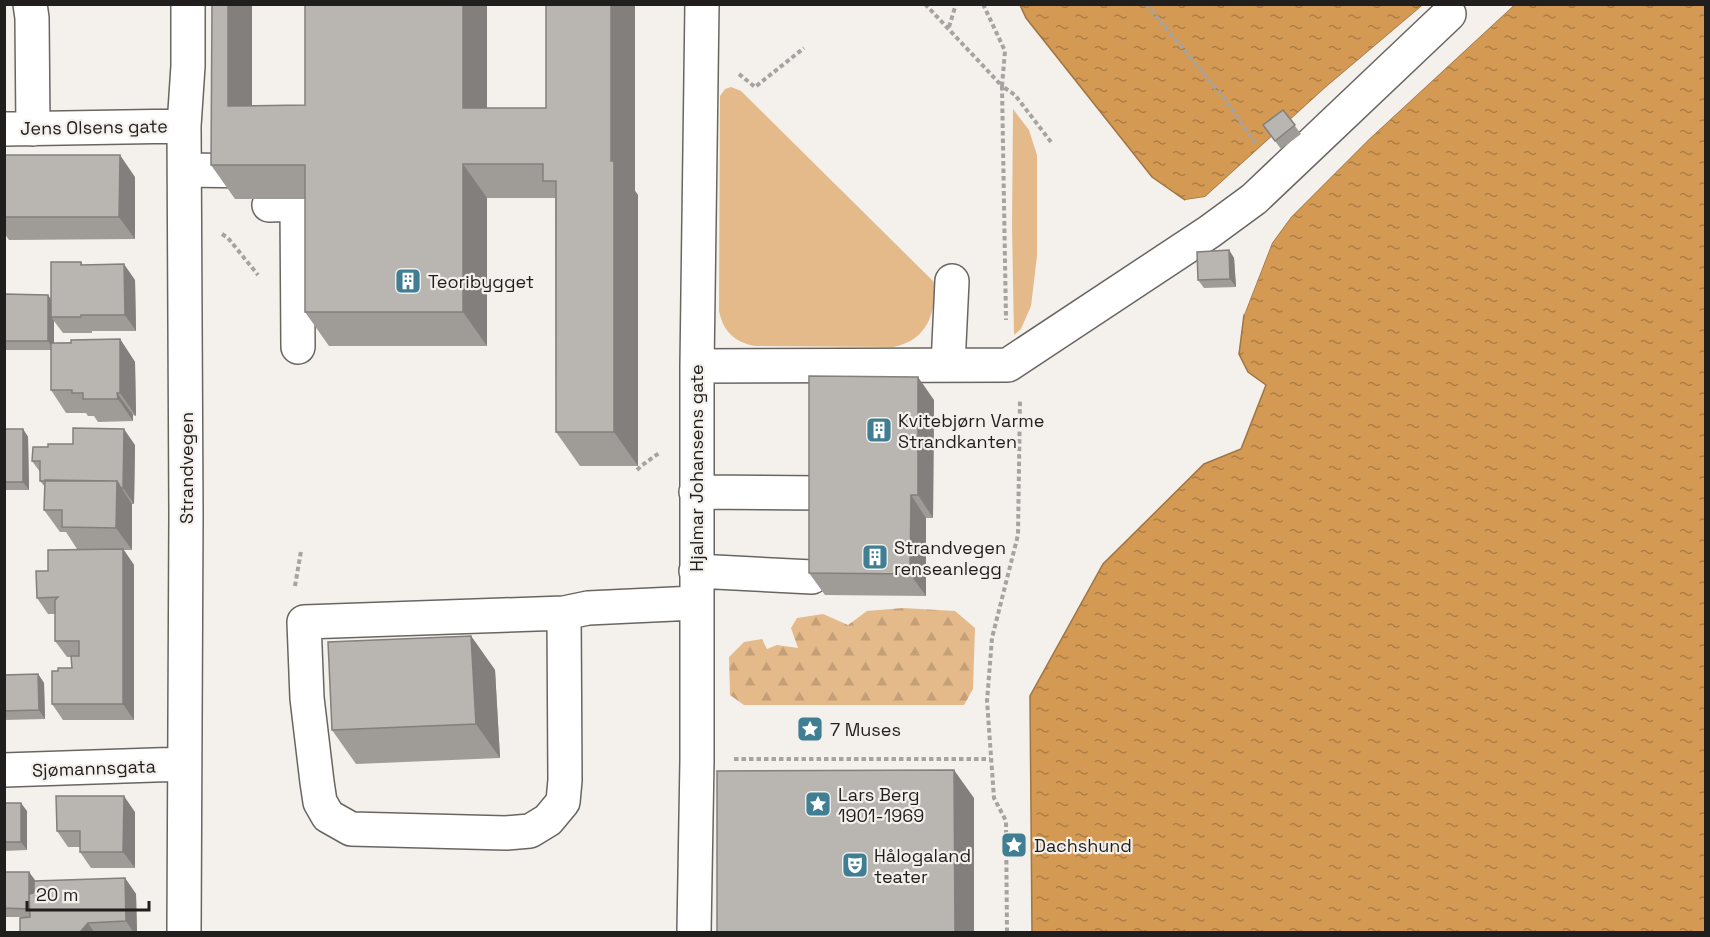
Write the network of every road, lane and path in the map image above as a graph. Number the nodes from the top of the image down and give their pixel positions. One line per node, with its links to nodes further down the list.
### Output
1 (30, 4): 14 (street)
2 (188, 4): 13 (street, Strandvegen)
3 (702, 4): 10 (street, Hjalmar Johansens gate)
4 (926, 4): 9 (path)
5 (956, 4): 9 (path)
6 (982, 4): 12 (path)
7 (1146, 4): 16 (path)
8 (1449, 14): 25 (street)
9 (949, 28): 12 (path)
10 (702, 37): 11 (path); 26 (street, Hjalmar Johansens gate)
11 (804, 48)
12 (1002, 86): 15 (path); 25 (path)
13 (184, 126): 14 (street, Jens Olsens gate); 17 (street, Strandvegen)
14 (19, 129)
15 (1051, 142)
16 (1260, 148)
17 (185, 171): 18 (street); 37 (street, Strandvegen)
18 (290, 172)
19 (269, 205): 22 (street)
20 (219, 233): 22 (path)
21 (952, 281): 24 (street)
22 (297, 291): 23 (street)
23 (298, 347)
24 (948, 365): 25 (street); 26 (street)
25 (1008, 365): 35 (path)
26 (697, 366): 29 (street, Hjalmar Johansens gate)
27 (662, 450): 28 (path)
28 (637, 470)
29 (696, 492): 30 (street); 31 (street, Hjalmar Johansens gate)
30 (822, 493)
31 (696, 571): 32 (street); 33 (street, Hjalmar Johansens gate)
32 (812, 577)
33 (695, 603): 34 (street); 36 (street, Hjalmar Johansens gate)
34 (578, 605): 34 (street)
35 (991, 759): 36 (path); 41 (path)
36 (697, 760): 40 (street, Hjalmar Johansens gate)
37 (184, 764): 38 (street, Sjømannsgata); 39 (street, Strandvegen)
38 (4, 770)
39 (184, 933)
40 (694, 933)
41 (1007, 933)

